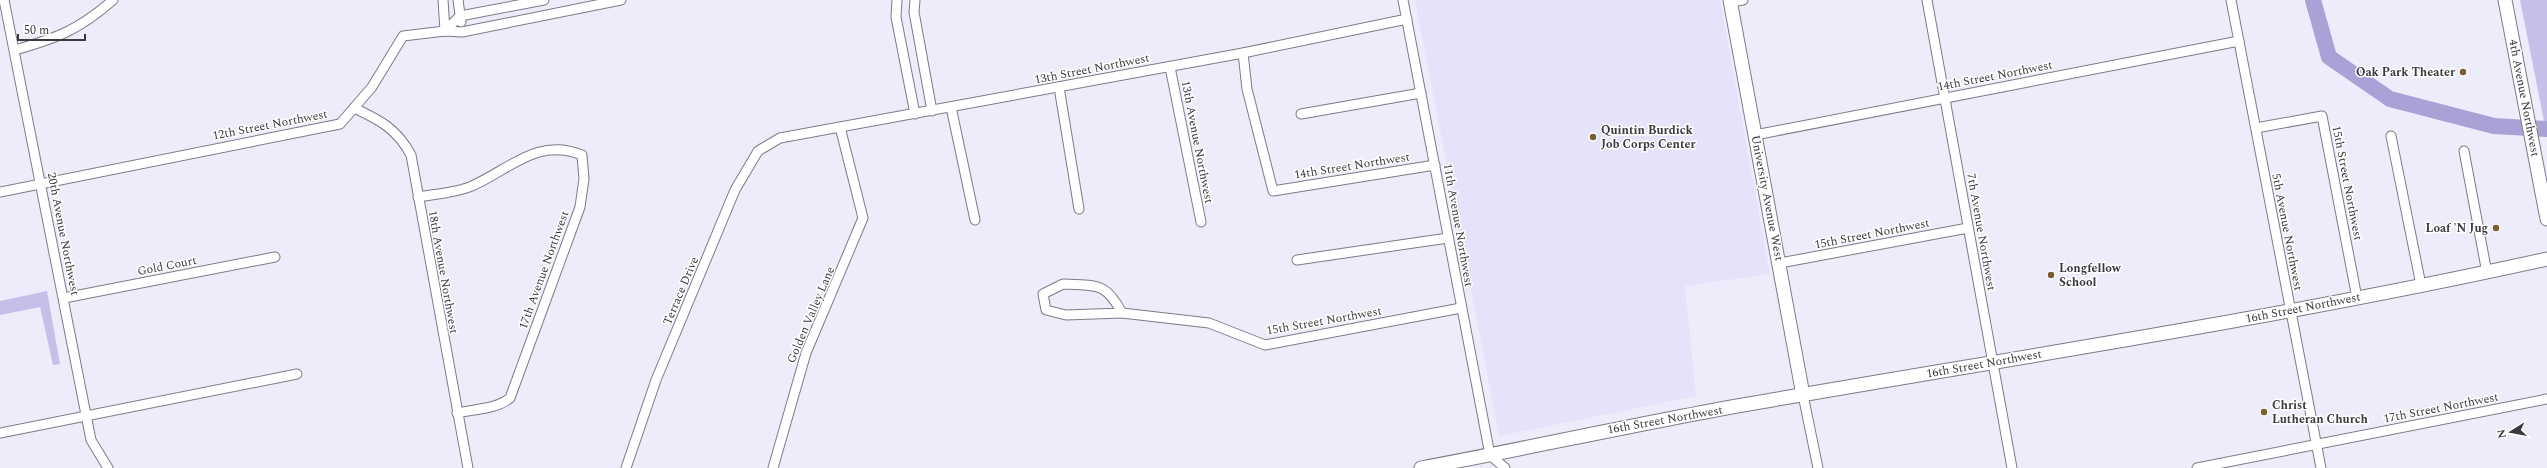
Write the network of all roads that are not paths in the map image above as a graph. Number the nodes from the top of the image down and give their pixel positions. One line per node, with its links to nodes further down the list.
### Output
1 (4, 0): 19 (street, 20th Avenue Northwest)
2 (113, 0): 19 (street)
3 (443, 0): 16 (street)
4 (458, 0): 14 (street)
5 (544, 0): 14 (street)
6 (621, 0): 17 (street)
7 (897, 0): 28 (street)
8 (915, 0): 27 (street)
9 (1403, 0): 15 (street, 11th Avenue Northwest)
10 (1927, 0): 24 (street, 7th Avenue Northwest)
11 (2231, 0): 18 (street, 5th Avenue Northwest)
12 (2505, 0): 41 (street, 4th Avenue Northwest)
13 (1735, 1): 32 (street, University Avenue West)
14 (460, 16): 16 (street); 17 (street)
15 (1407, 19): 20 (street, 13th Street Northwest); 23 (street, 11th Avenue Northwest)
16 (445, 31): 17 (street); 26 (street, 12th Street Northwest)
17 (462, 32)
18 (2239, 41): 24 (street, 14th Street Northwest); 31 (street, 5th Avenue Northwest)
19 (14, 50): 37 (street, 20th Avenue Northwest)
20 (1243, 53): 21 (street, 13th Street Northwest); 36 (street, 14th Street Northwest)
21 (1170, 67): 22 (street, 13th Street Northwest); 43 (street, 13th Avenue Northwest)
22 (1059, 87): 25 (street, 13th Street Northwest); 40 (street)
23 (1421, 93): 29 (street); 36 (street, 11th Avenue Northwest)
24 (1945, 98): 32 (street, 14th Street Northwest); 44 (street, 7th Avenue Northwest)
25 (951, 107): 27 (street, 13th Street Northwest); 42 (street)
26 (354, 108): 37 (street, 12th Street Northwest); 39 (street, 18th Avenue Northwest)
27 (932, 111): 28 (street, 13th Street Northwest)
28 (915, 114): 30 (street, 13th Street Northwest)
29 (1301, 114)
30 (840, 127): 34 (street, 13th Street Northwest); 69 (street, Golden Valley Lane)
31 (2256, 128): 53 (street, 15th Street Northwest); 55 (street, 5th Avenue Northwest)
32 (1755, 135): 49 (street, University Avenue West)
33 (2391, 136): 51 (street)
34 (780, 138): 68 (street, Terrace Drive)
35 (2464, 151): 50 (street)
36 (1435, 165): 45 (street, 11th Avenue Northwest)
37 (41, 183): 38 (street, 12th Street Northwest); 52 (street, 20th Avenue Northwest)
38 (0, 192)
39 (418, 197): 61 (street, 18th Avenue Northwest); 61 (street, 17th Avenue Northwest)
40 (1079, 209)
41 (2547, 219)
42 (975, 220)
43 (1200, 222)
44 (1968, 228): 49 (street, 15th Street Northwest); 57 (street, 7th Avenue Northwest)
45 (1448, 238): 48 (street); 54 (street, 11th Avenue Northwest)
46 (275, 257): 52 (street, Gold Court)
47 (2547, 259): 50 (street, 16th Street Northwest)
48 (1297, 260)
49 (1780, 263): 59 (street, University Avenue West)
50 (2487, 273): 51 (street, 16th Street Northwest)
51 (2421, 285): 53 (street, 16th Street Northwest)
52 (64, 298): 62 (street, 20th Avenue Northwest)
53 (2357, 298): 55 (street, 16th Street Northwest)
54 (1461, 308): 56 (street, 15th Street Northwest); 65 (street, 11th Avenue Northwest)
55 (2290, 311): 57 (street, 16th Street Northwest); 64 (street, 5th Avenue Northwest)
56 (1122, 313): 56 (street, 15th Street Northwest)
57 (1992, 363): 59 (street, 16th Street Northwest); 73 (street, 7th Avenue Northwest)
58 (297, 374): 62 (street)
59 (1803, 395): 65 (street, 16th Street Northwest); 72 (street)
60 (2547, 399): 64 (street, 17th Street Northwest)
61 (457, 412): 67 (street, 18th Avenue Northwest)
62 (87, 417): 63 (street); 66 (street, 20th Avenue Northwest)
63 (0, 433)
64 (2317, 446): 74 (street, 17th Street Northwest); 75 (street, 5th Avenue Northwest)
65 (1490, 455): 70 (street, 16th Street Northwest); 71 (street)
66 (108, 468)
67 (468, 468)
68 (626, 468)
69 (773, 468)
70 (1421, 468)
71 (1505, 468)
72 (1818, 468)
73 (2012, 468)
74 (2198, 468)
75 (2321, 468)

